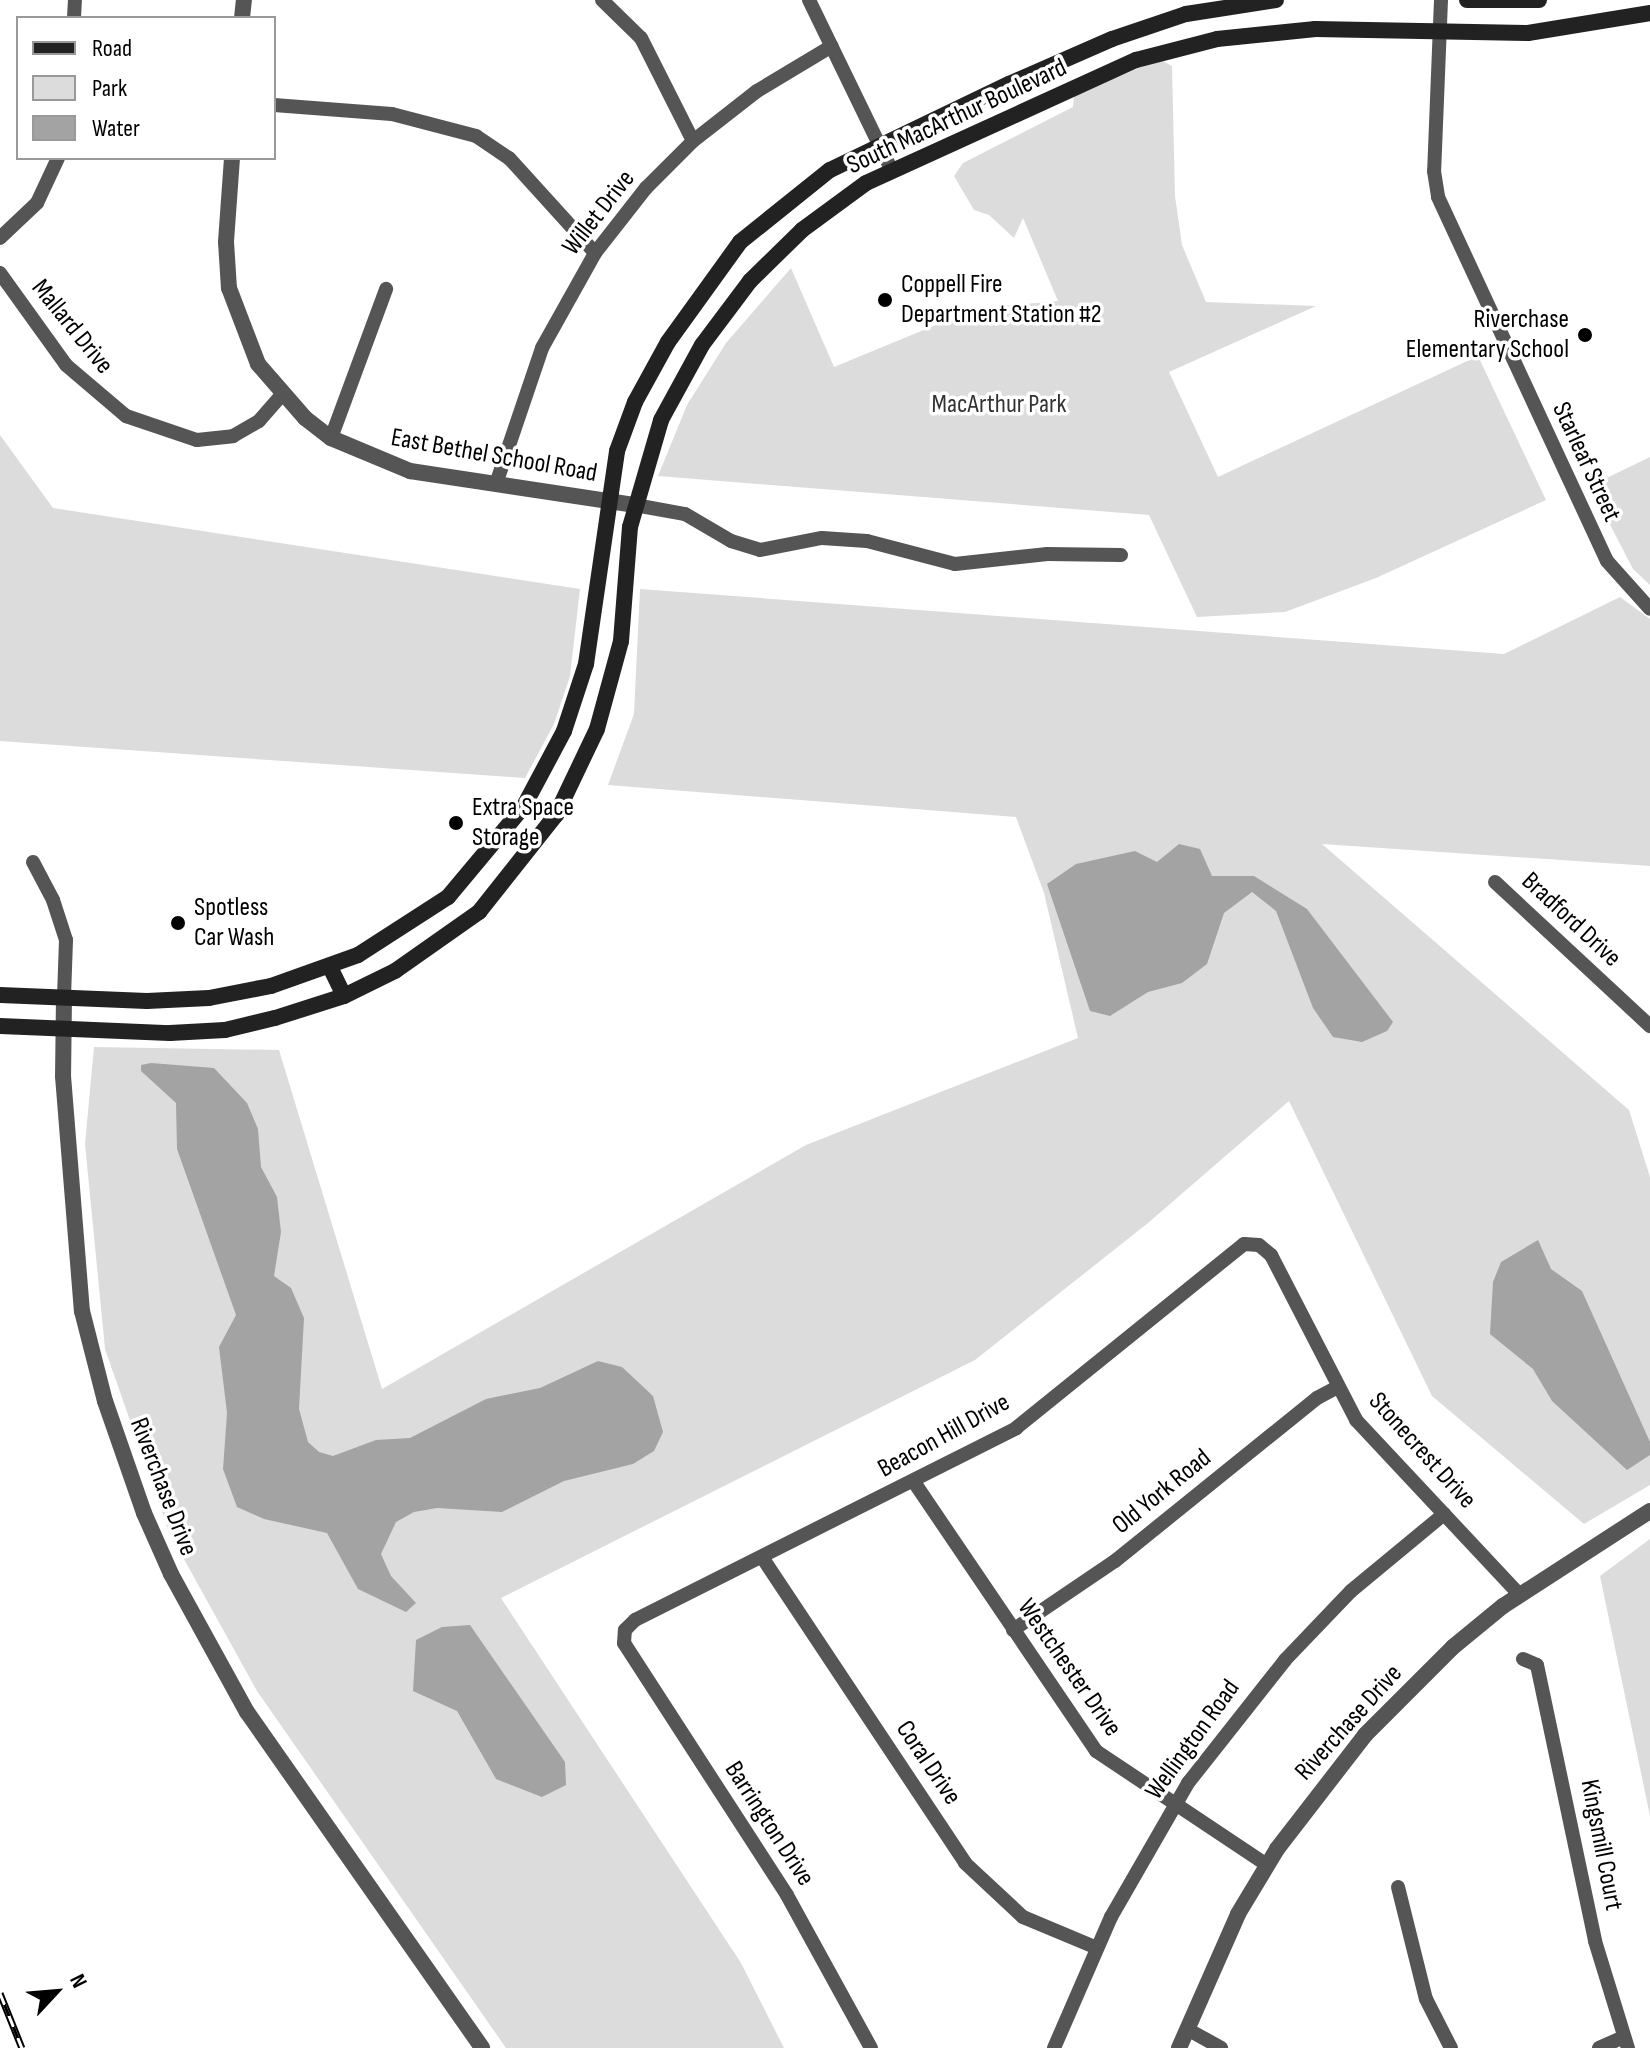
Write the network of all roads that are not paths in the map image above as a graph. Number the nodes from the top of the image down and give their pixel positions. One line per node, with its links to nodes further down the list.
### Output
1 (602, 0): 11 (street)
2 (809, 0): 9 (street)
3 (1276, 0): 12 (main road, South MacArthur Boulevard)
4 (1441, 0): 8 (street, Starleaf Street)
5 (1467, 0): 6 (main road)
6 (1539, 0)
7 (1650, 13): 8 (main road, South MacArthur Boulevard)
8 (1440, 28): 15 (main road, South MacArthur Boulevard); 26 (street, Starleaf Street)
9 (832, 46): 11 (street, Willet Drive); 12 (street)
10 (276, 105): 17 (street)
11 (693, 141): 17 (street, Willet Drive)
12 (879, 143): 15 (street); 23 (main road, South MacArthur Boulevard)
13 (57, 160): 16 (street)
14 (232, 160): 20 (street, East Bethel School Road)
15 (891, 169): 24 (main road, South MacArthur Boulevard)
16 (0, 238)
17 (595, 253): 22 (street, Willet Drive)
18 (0, 273): 20 (street, Mallard Drive)
19 (386, 289): 21 (street)
20 (281, 396): 21 (street, East Bethel School Road)
21 (331, 438): 22 (street, East Bethel School Road)
22 (497, 481): 23 (street, East Bethel School Road)
23 (607, 499): 24 (street, East Bethel School Road); 29 (main road, South MacArthur Boulevard)
24 (635, 505): 25 (street); 31 (main road, South MacArthur Boulevard)
25 (1121, 555)
26 (1650, 609)
27 (33, 862): 32 (street, Riverchase Drive)
28 (1495, 882): 34 (street, Bradford Drive)
29 (330, 967): 31 (main road); 32 (main road, South MacArthur Boulevard)
30 (0, 995): 32 (main road, South MacArthur Boulevard)
31 (344, 996): 35 (main road, South MacArthur Boulevard)
32 (64, 997): 35 (street, Riverchase Drive)
33 (0, 1026): 35 (main road, South MacArthur Boulevard)
34 (1650, 1026)
35 (63, 1029): 52 (street, Riverchase Drive)
36 (1259, 1245): 37 (street, Stonecrest Drive); 38 (street, Beacon Hill Drive)
37 (1338, 1387): 40 (street, Stonecrest Drive); 44 (street, Old York Road)
38 (914, 1482): 41 (street, Beacon Hill Drive); 44 (street, Westchester Drive)
39 (1650, 1511): 42 (street, Riverchase Drive)
40 (1444, 1514): 42 (street, Stonecrest Drive); 46 (street, Wellington Road)
41 (762, 1557): 43 (street, Beacon Hill Drive); 49 (street, Coral Drive)
42 (1519, 1594): 47 (street, Riverchase Drive)
43 (625, 1630): 53 (street, Barrington Drive)
44 (1013, 1630): 46 (street, Westchester Drive)
45 (1523, 1659): 51 (street, Kingsmill Court)
46 (1173, 1806): 47 (street, Westchester Drive); 49 (street, Wellington Road)
47 (1267, 1865): 50 (street, Riverchase Drive)
48 (1398, 1887): 57 (street)
49 (1097, 1948): 54 (street, Wellington Road)
50 (1187, 2029): 55 (street, Riverchase Drive); 56 (street)
51 (1626, 2043): 58 (street)
52 (482, 2048)
53 (871, 2048)
54 (1054, 2048)
55 (1179, 2048)
56 (1221, 2048)
57 (1451, 2048)
58 (1599, 2048)

